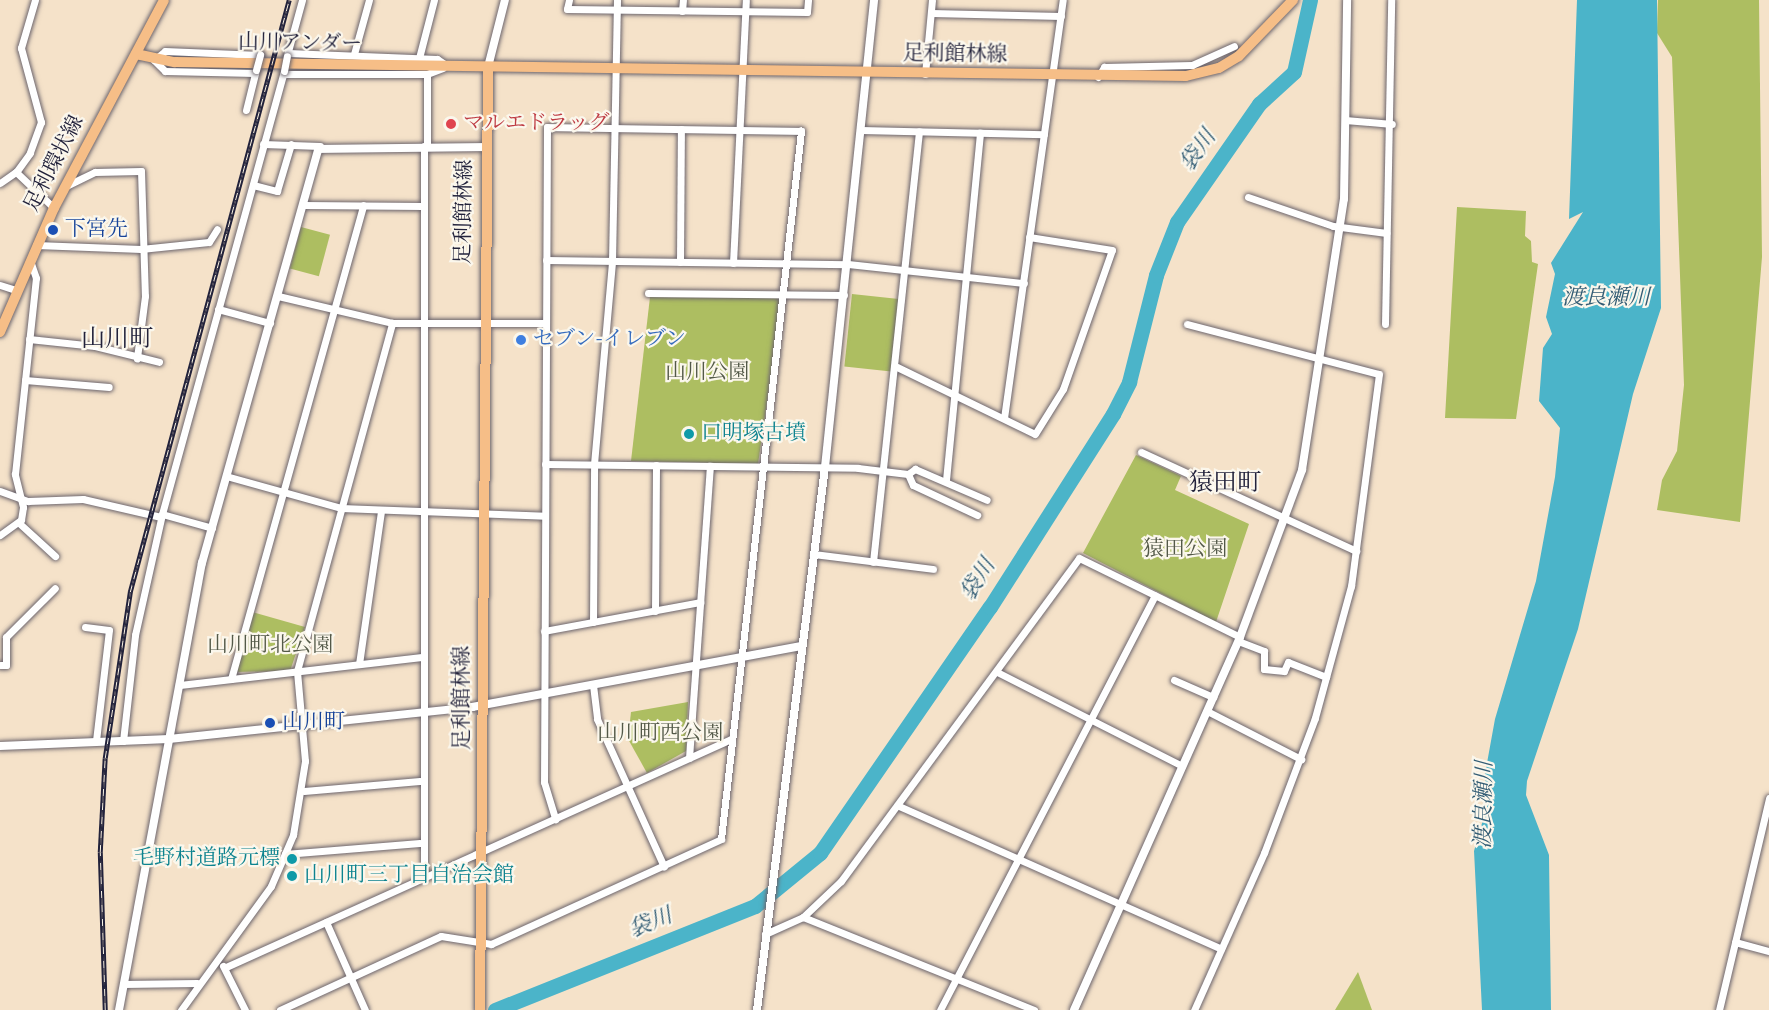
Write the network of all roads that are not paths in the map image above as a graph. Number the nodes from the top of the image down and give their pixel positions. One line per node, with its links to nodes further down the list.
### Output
1 (35, 0): 53 (street)
2 (164, 0): 24 (main road, 足利環状線)
3 (302, 0): 25 (street)
4 (369, 0): 26 (street)
5 (434, 0): 28 (street)
6 (505, 0): 29 (street)
7 (569, 0): 18 (street)
8 (617, 0): 18 (street)
9 (683, 0): 19 (street)
10 (746, 0): 20 (street)
11 (808, 0): 20 (street)
12 (874, 0): 34 (street)
13 (932, 0): 21 (street)
14 (1063, 0): 22 (street)
15 (1293, 0): 37 (main road, 足利館林線)
16 (1347, 0): 39 (street)
17 (1391, 0): 40 (street)
18 (616, 9): 19 (street); 30 (street)
19 (682, 11): 20 (street)
20 (744, 12): 32 (street)
21 (931, 13): 22 (street); 35 (street)
22 (1060, 16): 36 (street)
23 (1234, 46): 37 (street)
24 (136, 54): 27 (main road); 56 (main road, 足利環状線)
25 (287, 54): 26 (street); 33 (street, bridge)
26 (354, 54): 28 (street)
27 (154, 60): 28 (main road, 山川アンダー); 31 (street); 31 (street, bridge)
28 (423, 66): 29 (main road); 33 (street); 51 (street)
29 (488, 67): 30 (main road, 足利館林線); 52 (main road, 足利館林線)
30 (613, 68): 32 (main road, 足利館林線); 41 (street)
31 (256, 71): 38 (street)
32 (744, 71): 34 (main road, 足利館林線); 43 (street)
33 (283, 72): 48 (street)
34 (867, 72): 35 (main road, 足利館林線); 44 (street)
35 (925, 74): 36 (main road, 足利館林線)
36 (1052, 76): 37 (main road, 足利館林線); 47 (street)
37 (1098, 77)
38 (246, 110)
39 (1345, 120): 40 (street); 62 (street)
40 (1392, 124): 64 (street)
41 (613, 128): 42 (street); 69 (street); 70 (street)
42 (681, 129): 43 (street); 71 (street)
43 (741, 130): 72 (street); 73 (street)
44 (861, 130): 45 (street); 74 (street)
45 (920, 132): 46 (street); 75 (street)
46 (980, 133): 47 (street); 76 (street)
47 (1044, 134): 65 (street)
48 (263, 144): 49 (street); 55 (street)
49 (291, 144): 50 (street); 55 (street)
50 (320, 146): 51 (street); 58 (street)
51 (425, 146): 52 (street); 60 (street)
52 (485, 147): 89 (main road, 足利館林線)
53 (16, 172): 54 (street); 61 (street)
54 (0, 183)
55 (253, 184): 84 (street)
56 (64, 187): 61 (main road, 足利環状線); 67 (street)
57 (1248, 197): 62 (street)
58 (303, 205): 59 (street); 83 (street)
59 (363, 205): 60 (street); 85 (street)
60 (423, 206): 88 (street)
61 (54, 207): 66 (main road, 足利環状線)
62 (1340, 228): 64 (street); 96 (street)
63 (217, 229): 67 (street)
64 (1387, 233): 92 (street)
65 (1029, 237): 77 (street); 102 (street)
66 (36, 244): 67 (street); 68 (main road, 足利環状線)
67 (145, 248): 95 (street)
68 (29, 259): 79 (main road, 足利環状線); 94 (street)
69 (546, 260): 70 (street); 90 (street)
70 (612, 261): 71 (street); 105 (street)
71 (680, 262): 72 (street)
72 (733, 263): 73 (street)
73 (787, 263): 74 (street); 81 (street)
74 (848, 264): 75 (street); 82 (street)
75 (906, 270): 76 (street); 98 (street)
76 (966, 277): 77 (street); 101 (street)
77 (1024, 283): 102 (street)
78 (0, 285): 79 (street)
79 (15, 290): 93 (main road, 足利環状線)
80 (648, 293): 81 (street)
81 (785, 294): 82 (street); 108 (street)
82 (844, 295): 109 (street)
83 (278, 296): 85 (street); 86 (street)
84 (218, 309): 86 (street); 120 (street)
85 (332, 312): 87 (street); 115 (street)
86 (270, 323): 112 (street)
87 (392, 323): 88 (street); 118 (street)
88 (422, 323): 89 (street); 121 (street)
89 (483, 323): 90 (street); 123 (main road, 足利館林線)
90 (545, 323): 104 (street)
91 (1187, 324): 96 (street)
92 (1385, 324)
93 (0, 332)
94 (29, 339): 95 (street); 99 (street)
95 (137, 358): 97 (street)
96 (1320, 360): 125 (street); 129 (street)
97 (159, 362)
98 (897, 367): 101 (street); 110 (street)
99 (25, 380): 100 (street); 116 (street)
100 (109, 387)
101 (954, 396): 102 (street); 113 (street)
102 (1004, 418)
103 (1141, 452): 125 (street)
104 (545, 464): 105 (street); 124 (street)
105 (594, 464): 106 (street); 138 (street)
106 (656, 465): 107 (street); 137 (street)
107 (710, 466): 108 (street); 136 (street)
108 (765, 466): 109 (street); 144 (street)
109 (825, 467): 110 (street); 130 (street)
110 (886, 470): 111 (street); 132 (street)
111 (908, 474): 113 (street); 122 (street)
112 (226, 476): 115 (street); 127 (street)
113 (946, 480): 117 (street)
114 (0, 491): 116 (street)
115 (281, 492): 118 (street); 151 (street)
116 (21, 498): 120 (street); 126 (street)
117 (987, 500)
118 (341, 508): 119 (street); 148 (street)
119 (381, 512): 121 (street); 145 (street)
120 (162, 515): 127 (street); 165 (street)
121 (421, 515): 123 (street); 143 (street)
122 (977, 515)
123 (483, 516): 124 (street); 157 (main road, 足利館林線)
124 (545, 516): 140 (street)
125 (1283, 519): 129 (street); 141 (street)
126 (19, 523): 128 (street); 131 (street)
127 (212, 528): 153 (street)
128 (0, 535)
129 (1356, 551): 150 (street)
130 (813, 554): 132 (street); 142 (street)
131 (55, 556)
132 (873, 562): 133 (street)
133 (933, 569)
134 (55, 588): 146 (street)
135 (1155, 595): 141 (street); 149 (street); 160 (street)
136 (700, 602): 137 (street); 147 (street)
137 (655, 611): 138 (street)
138 (593, 622): 140 (street)
139 (85, 627): 164 (street)
140 (544, 631): 155 (street)
141 (1239, 639): 150 (street); 156 (street)
142 (801, 646): 144 (street); 186 (street)
143 (420, 657): 145 (street); 159 (street)
144 (740, 658): 147 (street); 163 (street)
145 (359, 664): 148 (street)
146 (0, 665)
147 (695, 666): 154 (street); 167 (street)
148 (297, 671): 151 (street); 161 (street)
149 (999, 673): 160 (street); 174 (street)
150 (1326, 677): 168 (street)
151 (231, 679): 153 (street)
152 (1174, 680): 156 (street)
153 (180, 685): 162 (street)
154 (593, 685): 155 (street); 171 (street)
155 (543, 695): 157 (street); 176 (street)
156 (1213, 697): 158 (street)
157 (483, 706): 159 (street); 178 (main road, 足利館林線)
158 (1207, 711): 168 (street); 169 (street)
159 (420, 713): 161 (street); 170 (street)
160 (1089, 720): 169 (street); 180 (street)
161 (300, 725): 162 (street); 172 (street)
162 (169, 739): 165 (street); 196 (street)
163 (731, 739): 167 (street); 181 (street)
164 (96, 741): 165 (street); 166 (street)
165 (123, 741)
166 (0, 746)
167 (688, 758): 171 (street)
168 (1301, 759): 189 (street)
169 (1182, 766): 183 (street)
170 (420, 781): 172 (street); 177 (street)
171 (627, 786): 176 (street); 181 (street)
172 (304, 791): 179 (street)
173 (1769, 798): 175 (street)
174 (899, 806): 180 (street); 184 (street)
175 (1767, 816): 187 (street)
176 (555, 819): 178 (street)
177 (420, 843): 179 (street); 182 (street)
178 (482, 851): 182 (street); 188 (main road, 足利館林線)
179 (285, 854): 191 (street)
180 (1019, 859): 183 (street); 193 (street)
181 (664, 867): 188 (street)
182 (424, 878): 185 (street)
183 (1121, 903): 189 (street); 206 (street)
184 (803, 917): 186 (street); 193 (street)
185 (326, 922): 192 (street); 194 (street)
186 (765, 930): 203 (street)
187 (1735, 942): 190 (street); 208 (street)
188 (481, 943): 194 (street); 202 (main road, 足利館林線)
189 (1221, 949): 207 (street)
190 (1769, 951)
191 (219, 963): 192 (street); 195 (street)
192 (226, 967): 199 (street)
193 (957, 976): 204 (street); 205 (street)
194 (351, 978): 200 (street); 201 (street)
195 (197, 983): 196 (street); 198 (street)
196 (123, 984): 197 (street)
197 (119, 1010)
198 (181, 1010)
199 (245, 1010)
200 (280, 1010)
201 (365, 1010)
202 (480, 1010)
203 (757, 1010)
204 (940, 1010)
205 (1034, 1010)
206 (1074, 1010)
207 (1194, 1010)
208 (1719, 1010)

